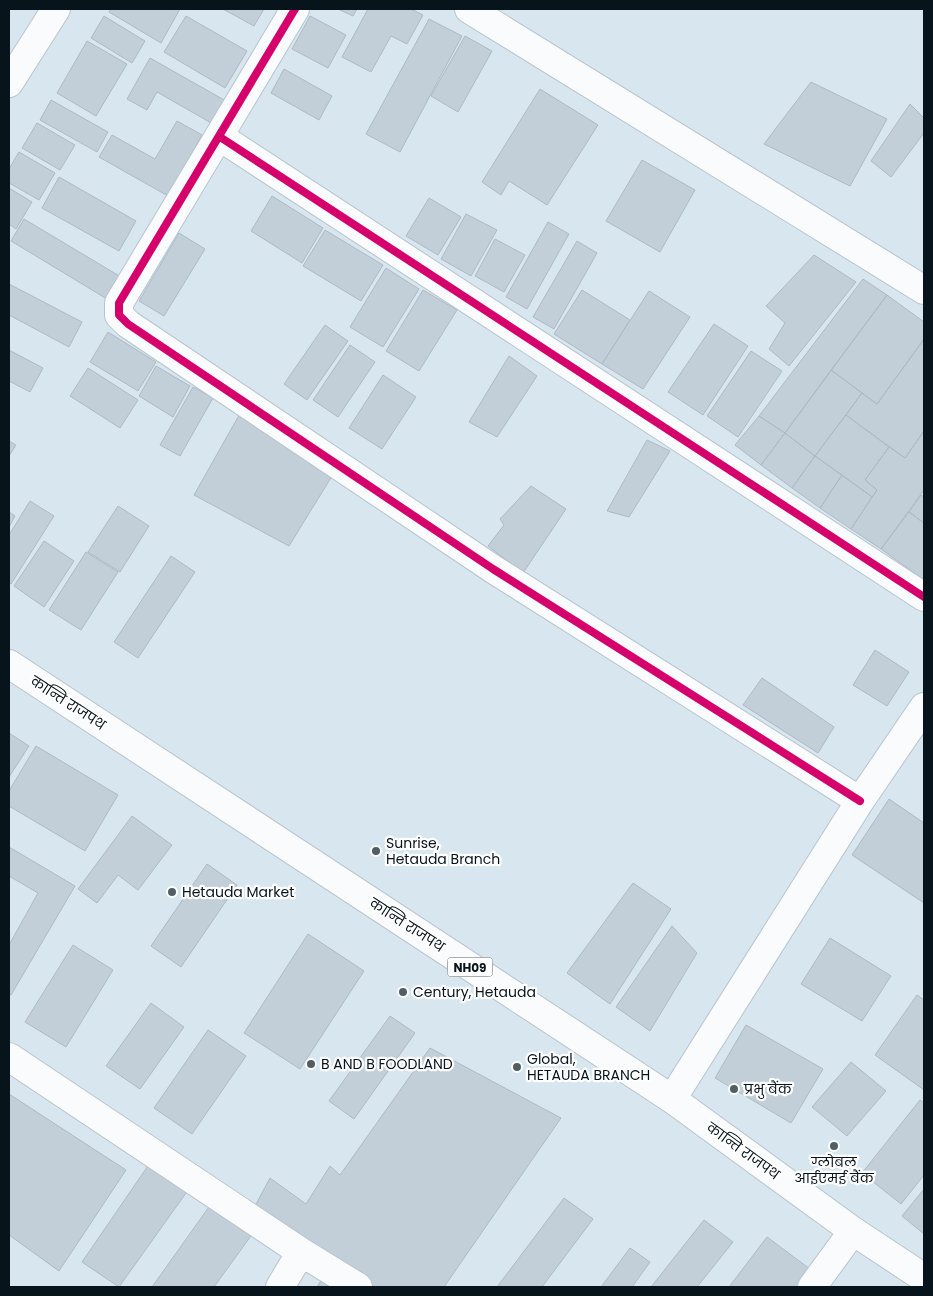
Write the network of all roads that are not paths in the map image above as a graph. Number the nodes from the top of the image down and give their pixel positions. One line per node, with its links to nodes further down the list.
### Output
1 (56, 9): 4 (street)
2 (295, 9): 5 (street)
3 (469, 9): 6 (street)
4 (9, 83)
5 (220, 137): 7 (street); 10 (street)
6 (924, 290)
7 (924, 597)
8 (9, 664): 12 (street, कान्ति राजपथ / NH09)
9 (924, 707): 10 (street)
10 (860, 801): 12 (street)
11 (9, 1058): 14 (street)
12 (672, 1099): 13 (street, कान्ति राजपथ / NH09)
13 (853, 1231): 15 (street, कान्ति राजपथ / NH09); 18 (street)
14 (301, 1252): 16 (street); 17 (street)
15 (924, 1278)
16 (280, 1287)
17 (358, 1287)
18 (812, 1287)

